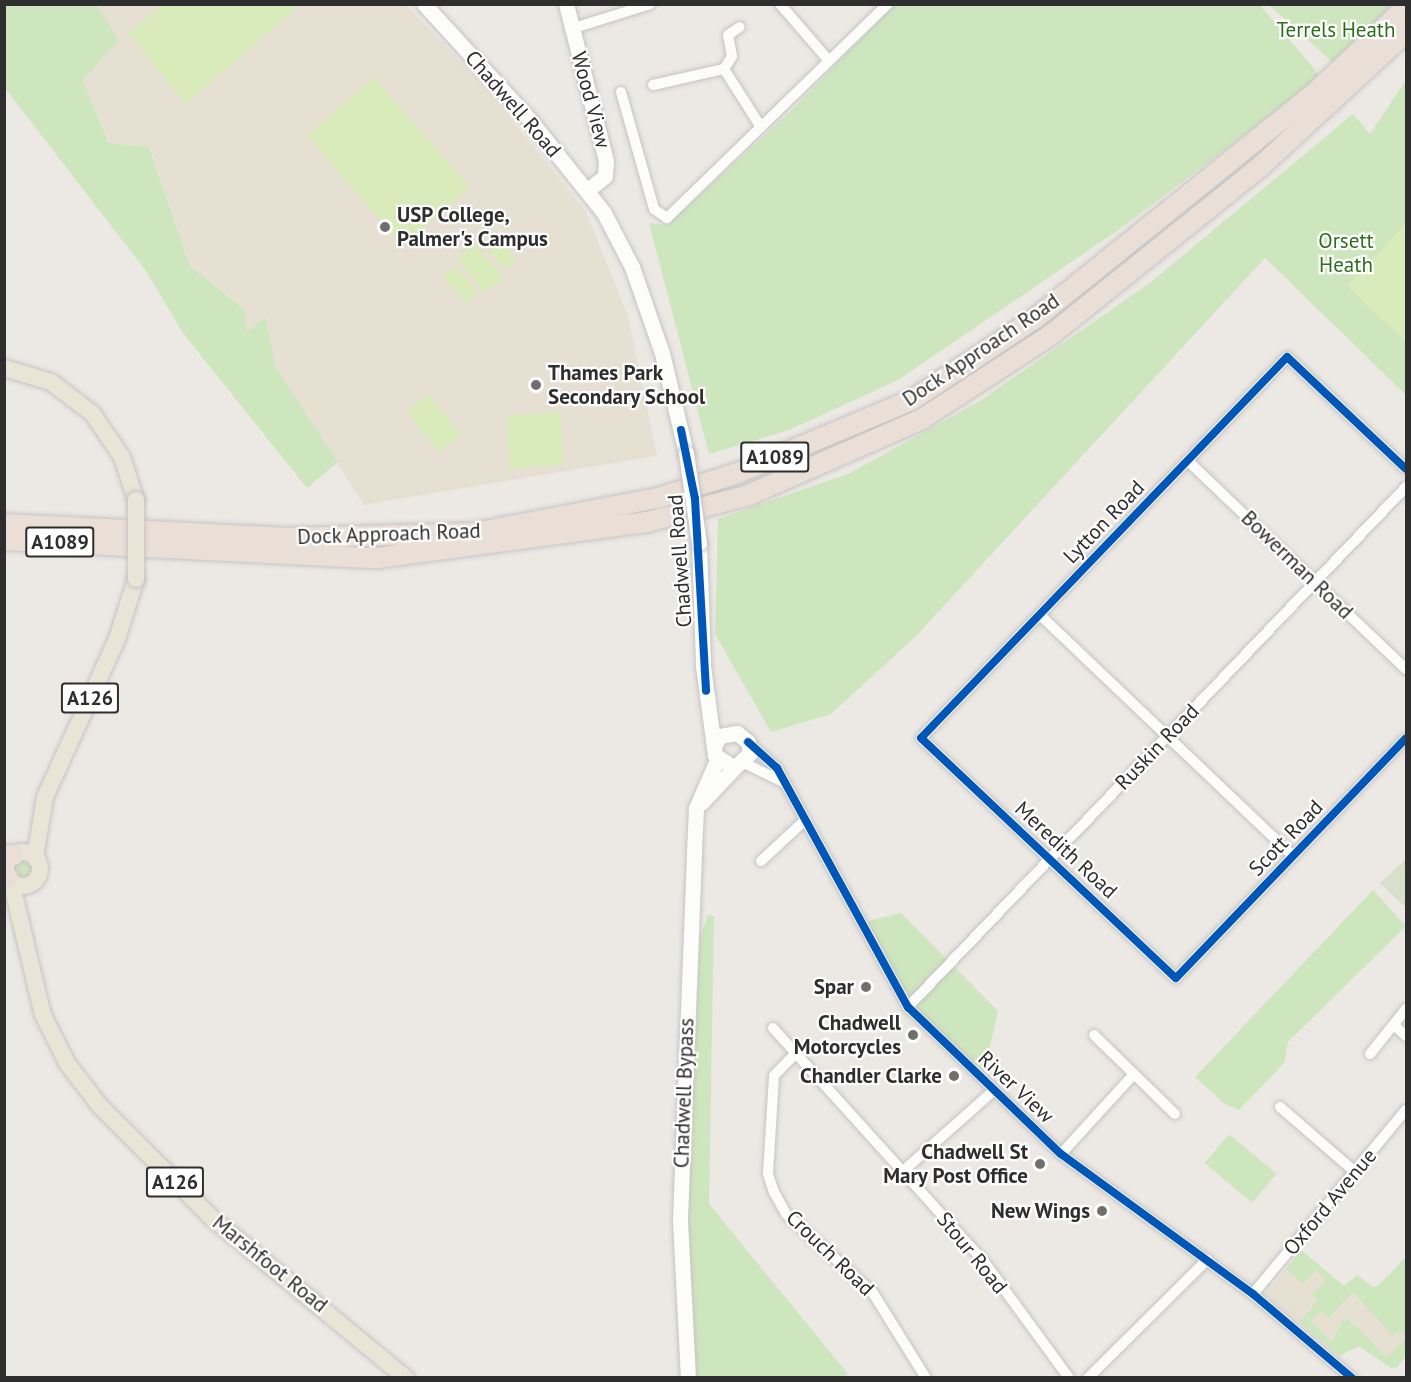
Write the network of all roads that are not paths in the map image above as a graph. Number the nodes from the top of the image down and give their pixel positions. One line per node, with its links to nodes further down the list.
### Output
1 (424, 4): 15 (main road, Chadwell Road)
2 (566, 4): 8 (main road, Wood View)
3 (650, 4): 8 (street)
4 (780, 4): 10 (street)
5 (888, 4): 10 (street)
6 (1407, 7): 22 (highway, Dock Approach Road / A1089)
7 (740, 27): 11 (street)
8 (574, 28): 15 (main road, Wood View)
9 (1407, 32): 24 (highway, Dock Approach Road / A1089)
10 (829, 61): 14 (street)
11 (724, 69): 12 (street); 14 (street)
12 (652, 85)
13 (621, 92): 14 (street)
14 (761, 127)
15 (588, 190): 29 (main road, Chadwell Road, bridge)
16 (4, 368): 39 (main road, A126, bridge)
17 (1188, 461): 18 (street, Lytton Road); 26 (street, Bowerman Road); 27 (street, Lytton Road)
18 (1407, 469)
19 (1407, 487): 26 (street, Ruskin Road)
20 (4, 514): 22 (highway)
21 (4, 524): 22 (highway, Dock Approach Road / A1089)
22 (92, 527)
23 (4, 540): 24 (highway, Dock Approach Road / A1089)
24 (115, 544): 25 (highway)
25 (4, 547)
26 (1315, 583): 28 (street, Bowerman Road); 32 (street, Ruskin Road)
27 (1040, 615): 30 (street, Lytton Road); 32 (street)
28 (1407, 669)
29 (706, 691): 31 (main road, Chadwell Road); 35 (main road, Chadwell Road)
30 (947, 711): 45 (street, Meredith Road)
31 (732, 732): 34 (main road); 35 (main road)
32 (1167, 736): 43 (street); 45 (street, Ruskin Road)
33 (1407, 738): 43 (street, Scott Road)
34 (748, 742): 36 (main road); 37 (street, River View)
35 (715, 753): 36 (main road); 38 (main road, Chadwell Bypass)
36 (739, 766): 37 (street); 38 (main road)
37 (783, 782): 40 (street, River View)
38 (696, 808): 69 (main road, Chadwell Bypass)
39 (40, 814): 42 (main road, A126); 44 (main road, A126)
40 (804, 821): 41 (street); 50 (street, River View)
41 (763, 854)
42 (12, 855): 44 (main road); 46 (main road)
43 (1293, 856): 49 (street, Scott Road)
44 (35, 858): 47 (main road)
45 (1050, 859): 49 (street, Meredith Road); 50 (street, Ruskin Road)
46 (8, 878): 47 (main road); 48 (main road, Marshfoot Road / A126)
47 (35, 881): 48 (main road, Marshfoot Road / A126)
48 (23, 929): 68 (main road, Marshfoot Road / A126)
49 (1166, 968)
50 (908, 1007): 59 (street, River View)
51 (1407, 1009): 52 (street)
52 (1394, 1025): 55 (street); 57 (street)
53 (773, 1027): 56 (street, Stour Road)
54 (1094, 1035): 58 (street)
55 (1407, 1036)
56 (795, 1054): 64 (street, Stour Road); 70 (street, Crouch Road)
57 (1370, 1054)
58 (1134, 1074): 62 (street); 63 (street)
59 (992, 1092): 63 (street, River View); 64 (street)
60 (1280, 1107): 65 (street)
61 (1407, 1110): 65 (street, Oxford Avenue)
62 (1175, 1114)
63 (1061, 1154): 66 (street, River View)
64 (902, 1172): 71 (street, Stour Road)
65 (1355, 1172): 67 (street, Oxford Avenue)
66 (1207, 1260): 67 (street, River View); 72 (street)
67 (1253, 1294): 73 (street, River View)
68 (406, 1377)
69 (688, 1377)
70 (926, 1377)
71 (1069, 1377)
72 (1088, 1377)
73 (1352, 1377)

